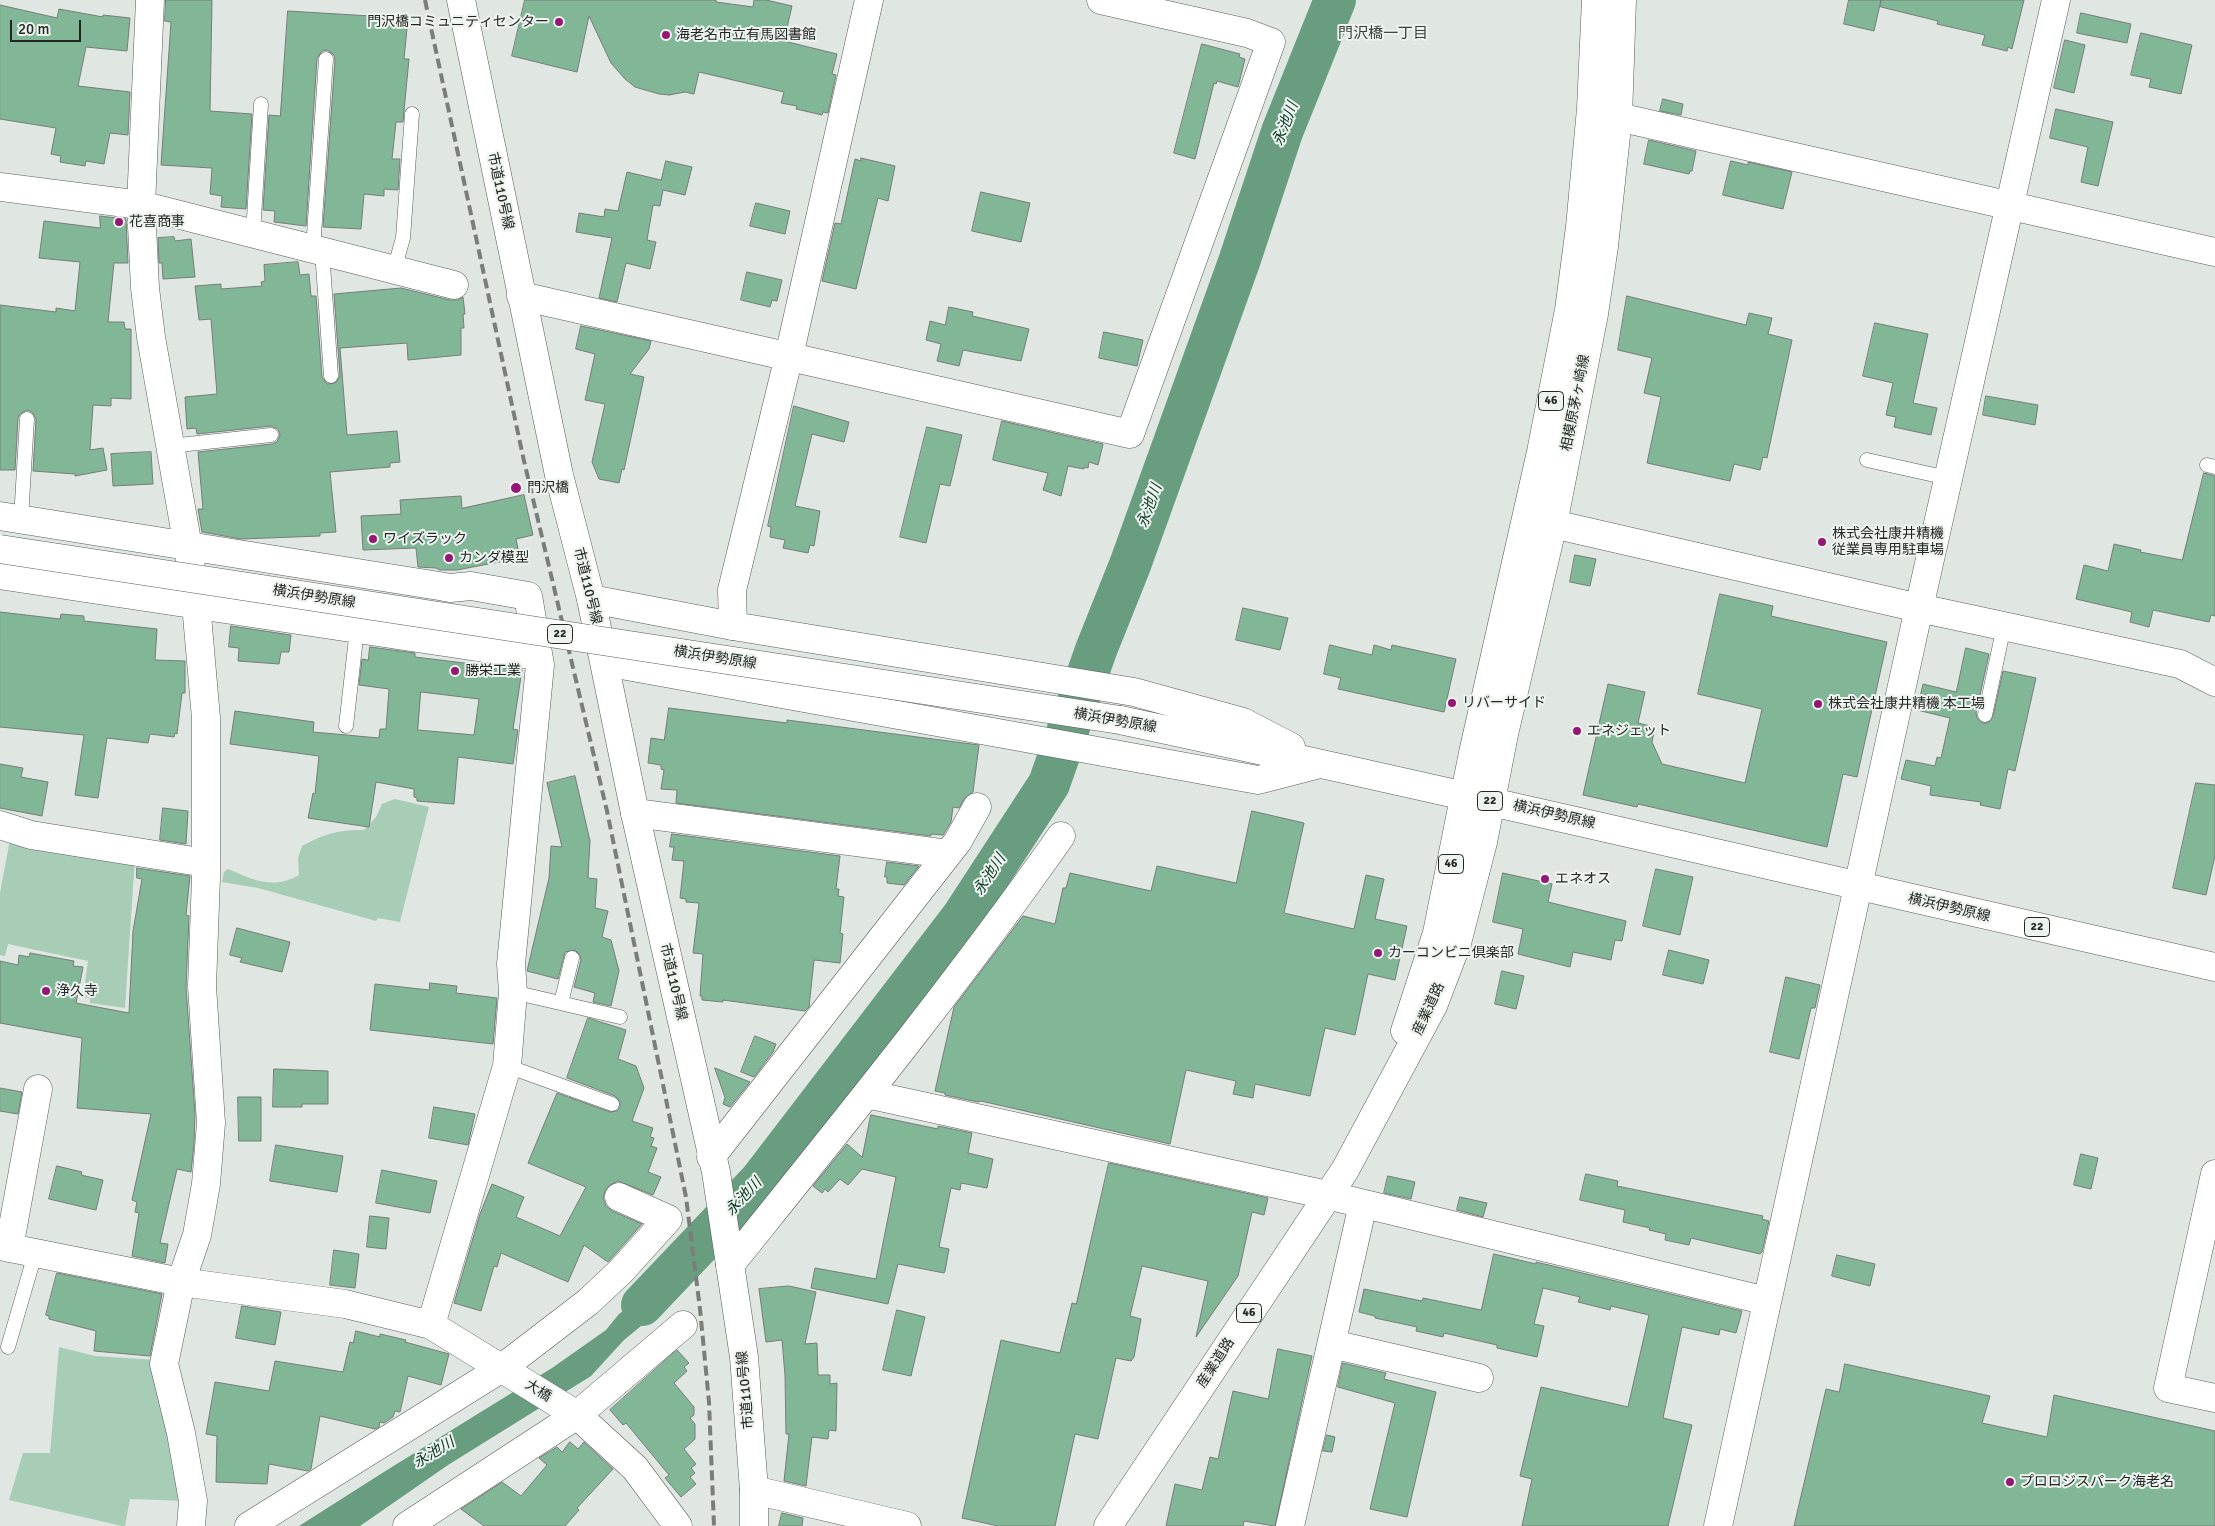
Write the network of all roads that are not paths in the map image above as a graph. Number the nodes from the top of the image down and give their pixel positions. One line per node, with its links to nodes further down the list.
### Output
1 (150, 0): 13 (street)
2 (461, 0): 20 (street, 市道110号線)
3 (869, 0): 21 (street)
4 (1101, 0): 21 (street)
5 (1596, 0): 46 (street, 相模原茅ヶ崎線 / 46)
6 (1622, 0): 11 (street, 相模原茅ヶ崎線 / 46)
7 (2056, 0): 14 (street)
8 (326, 59): 16 (lane)
9 (261, 104): 15 (lane)
10 (412, 114): 18 (lane)
11 (1618, 117): 14 (street); 29 (street, 相模原茅ヶ崎線 / 46)
12 (0, 187): 13 (street)
13 (141, 205): 15 (street); 25 (street)
14 (2010, 206): 17 (street); 27 (street)
15 (253, 234): 16 (street)
16 (318, 250): 18 (street); 22 (lane)
17 (2215, 252)
18 (394, 270): 19 (street)
19 (454, 286)
20 (521, 296): 21 (street); 34 (street, 市道110号線)
21 (788, 356): 37 (street)
22 (331, 376)
23 (28, 419): 28 (lane)
24 (271, 435): 25 (lane)
25 (170, 446): 30 (street)
26 (1867, 460): 27 (lane)
27 (1948, 478): 36 (street)
28 (11, 518): 30 (street)
29 (1552, 524): 36 (street); 47 (street, 相模原茅ヶ崎線 / 46)
30 (188, 547): 33 (street); 35 (street)
31 (0, 549): 45 (street, 横浜伊勢原線 / 22, bridge)
32 (0, 575): 35 (street)
33 (379, 577): 39 (street); 40 (street)
34 (591, 599): 37 (street); 41 (street, 市道110号線)
35 (196, 604): 39 (street); 53 (street)
36 (1919, 608): 38 (street); 54 (street)
37 (733, 626): 45 (street)
38 (2004, 626): 42 (street); 43 (lane)
39 (365, 630): 40 (street); 44 (lane)
40 (537, 656): 57 (street)
41 (605, 662): 45 (street); 49 (street, 市道110号線)
42 (2215, 682)
43 (1985, 715)
44 (346, 726)
45 (1322, 763): 46 (street, 横浜伊勢原線 / 22)
46 (1464, 795): 47 (street, 横浜伊勢原線 / 22); 63 (street, 産業道路 / 46)
47 (1491, 801): 54 (street, 横浜伊勢原線 / 22); 63 (street, 産業道路 / 46)
48 (977, 807): 52 (street)
49 (635, 813): 52 (street); 65 (street, 市道110号線)
50 (0, 825): 53 (street)
51 (1061, 836): 62 (street)
52 (948, 854): 65 (street)
53 (206, 863): 73 (street)
54 (1858, 887): 56 (street, 横浜伊勢原線 / 22); 74 (street)
55 (572, 958): 58 (lane)
56 (2215, 968)
57 (513, 992): 58 (lane); 60 (street)
58 (561, 1003): 59 (lane)
59 (620, 1017)
60 (508, 1066): 64 (lane); 75 (street)
61 (38, 1089): 70 (street)
62 (867, 1094): 67 (street); 72 (street)
63 (1385, 1096): 67 (street, 産業道路 / 46)
64 (612, 1104)
65 (714, 1165): 72 (street)
66 (2215, 1174): 81 (street)
67 (1328, 1195): 69 (street); 90 (street, 産業道路 / 46)
68 (619, 1197): 79 (street)
69 (1363, 1204): 74 (street); 77 (street)
70 (4, 1247): 71 (street, 大橋)
71 (35, 1254): 73 (street, 大橋); 78 (lane)
72 (729, 1259): 83 (street, 市道110号線)
73 (182, 1282): 75 (street, 大橋); 85 (street)
74 (1767, 1301): 92 (street)
75 (431, 1325): 79 (street, 大橋)
76 (683, 1325): 82 (street)
77 (1332, 1344): 80 (street); 91 (street)
78 (8, 1346)
79 (506, 1370): 82 (street, 大橋); 86 (street)
80 (1479, 1378)
81 (2215, 1398)
82 (572, 1412): 84 (street); 87 (street, 大橋)
83 (754, 1490): 88 (street, 市道110号線); 89 (street)
84 (422, 1521)
85 (191, 1526)
86 (249, 1526)
87 (678, 1526)
88 (754, 1526)
89 (907, 1526)
90 (1108, 1526)
91 (1290, 1526)
92 (1718, 1526)

